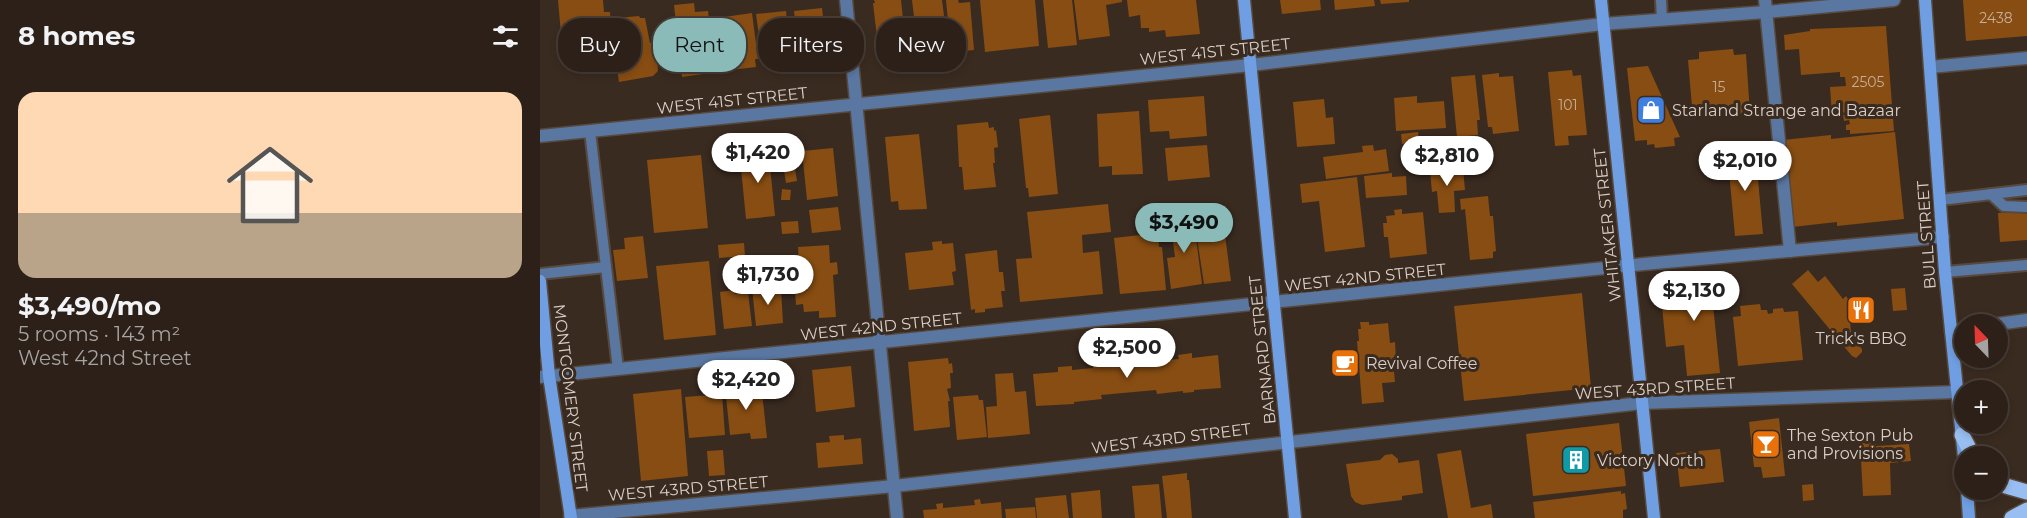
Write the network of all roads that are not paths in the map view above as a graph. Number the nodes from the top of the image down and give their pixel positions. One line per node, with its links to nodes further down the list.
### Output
1 (846, 0): 13 (street)
2 (1244, 0): 11 (street, BARNARD STREET)
3 (1601, 0): 9 (street, WHITAKER STREET)
4 (1661, 0): 8 (lane)
5 (1894, 0): 7 (street, WEST 41ST STREET)
6 (1924, 0): 12 (street, BULL STREET)
7 (1766, 6): 8 (street, WEST 41ST STREET); 21 (street)
8 (1662, 20): 9 (street, WEST 41ST STREET)
9 (1603, 24): 11 (street, WEST 41ST STREET); 23 (street, WHITAKER STREET)
10 (2027, 58): 12 (street)
11 (1251, 64): 13 (street, WEST 41ST STREET); 28 (street, BARNARD STREET)
12 (1930, 67): 18 (street, BULL STREET)
13 (856, 104): 14 (street, WEST 41ST STREET); 33 (street)
14 (590, 131): 15 (street, WEST 41ST STREET); 24 (lane)
15 (540, 136)
16 (2027, 190): 17 (lane)
17 (1991, 194): 18 (lane); 19 (lane)
18 (1940, 200): 20 (street, BULL STREET)
19 (2027, 207)
20 (1943, 237): 21 (street, WEST 42ND STREET); 25 (street, BULL STREET)
21 (1790, 251): 23 (street, WEST 42ND STREET)
22 (2027, 265): 25 (lane)
23 (1629, 266): 28 (street, WEST 42ND STREET); 38 (street, WHITAKER STREET)
24 (606, 267): 26 (lane); 34 (lane)
25 (1946, 272): 31 (street, BULL STREET)
26 (540, 274)
27 (540, 281): 35 (street, MONTGOMERY STREET)
28 (1274, 303): 33 (street, WEST 42ND STREET); 40 (street, BARNARD STREET)
29 (2027, 320): 30 (street)
30 (2008, 323)
31 (1951, 331): 32 (street); 36 (street, BULL STREET)
32 (1954, 331)
33 (880, 342): 34 (street, WEST 42ND STREET); 43 (street)
34 (618, 369): 35 (street, WEST 42ND STREET)
35 (545, 376): 48 (street, MONTGOMERY STREET)
36 (1955, 380)
37 (1954, 392): 38 (street, WEST 43RD STREET)
38 (1642, 403): 40 (street, WEST 43RD STREET); 51 (street, WHITAKER STREET)
39 (1962, 435): 41 (street, BULL STREET); 42 (main road)
40 (1287, 441): 43 (street, WEST 43RD STREET); 50 (street, BARNARD STREET)
41 (1963, 446)
42 (1968, 446)
43 (894, 486): 48 (street, WEST 43RD STREET); 49 (street)
44 (2008, 487): 45 (main road)
45 (2027, 492)
46 (1968, 500): 52 (street)
47 (2027, 510): 53 (main road)
48 (570, 517)
49 (897, 518)
50 (1295, 518)
51 (1654, 518)
52 (1969, 518)
53 (2012, 518)

